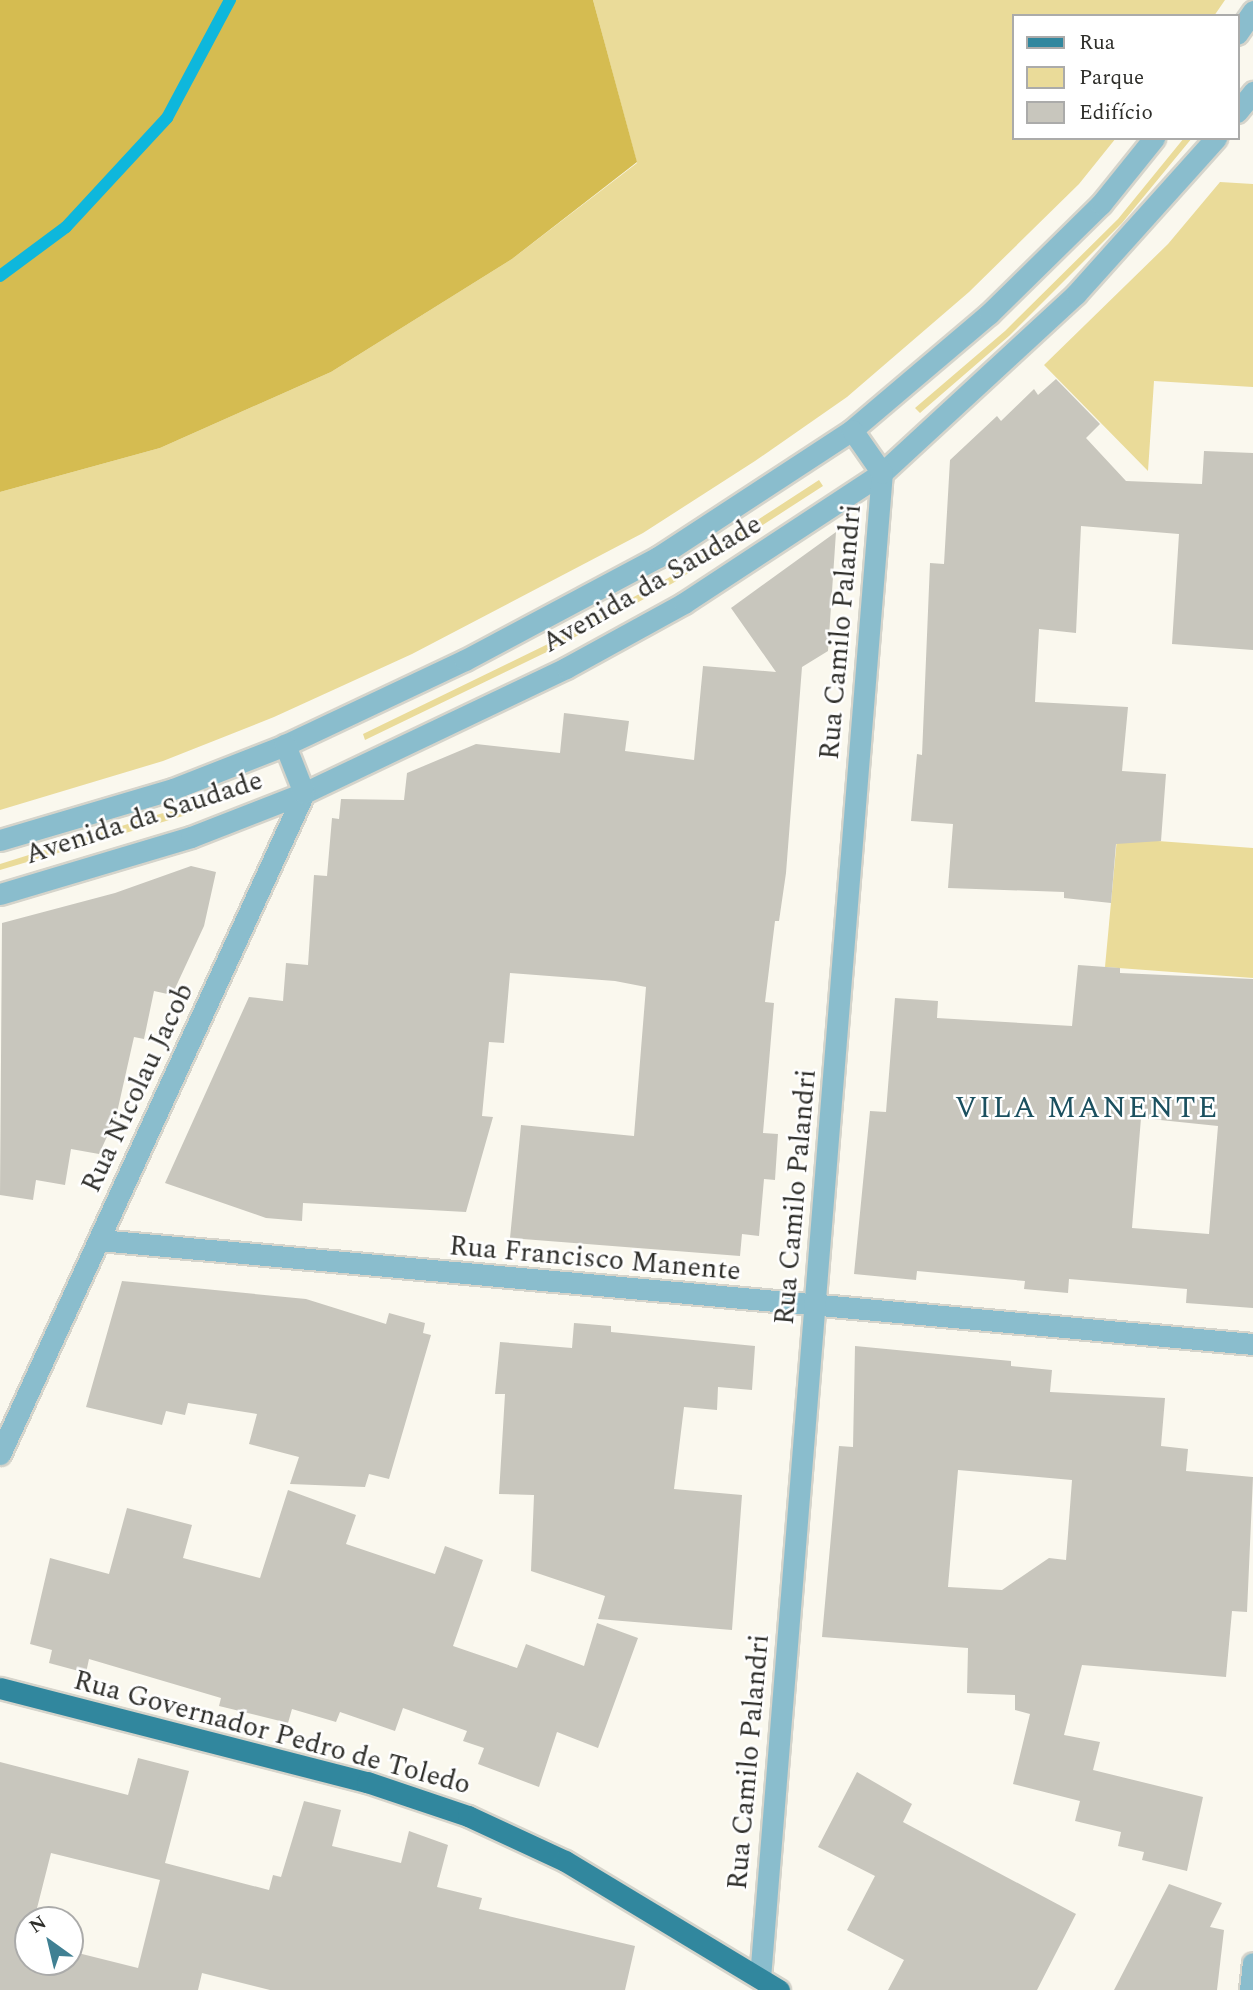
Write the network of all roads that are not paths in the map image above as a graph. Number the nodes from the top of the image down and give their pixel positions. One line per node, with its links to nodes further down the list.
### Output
1 (1253, 11): 2 (street)
2 (1239, 31)
3 (1253, 92): 4 (street)
4 (1239, 109)
5 (1152, 140): 7 (street, Avenida da Saudade)
6 (1214, 140): 8 (street, Avenida da Saudade)
7 (852, 430): 8 (street, Rua Camilo Palandri); 9 (street, Avenida da Saudade)
8 (882, 473): 10 (street, Avenida da Saudade); 14 (street, Rua Camilo Palandri)
9 (285, 745): 10 (street); 11 (street, Avenida da Saudade)
10 (304, 793): 12 (street, Avenida da Saudade); 13 (street, Rua Nicolau Jacob)
11 (0, 840)
12 (0, 894)
13 (99, 1240): 14 (street, Rua Francisco Manente); 16 (street, Rua Nicolau Jacob)
14 (815, 1308): 15 (street, Rua Francisco Manente); 19 (street, Rua Camilo Palandri)
15 (1253, 1344)
16 (0, 1454)
17 (0, 1688): 19 (main road, Rua Governador Pedro de Toledo)
18 (1253, 1963): 21 (street)
19 (760, 1978): 20 (main road, Rua Governador Pedro de Toledo)
20 (779, 1990)
21 (1250, 1990)

